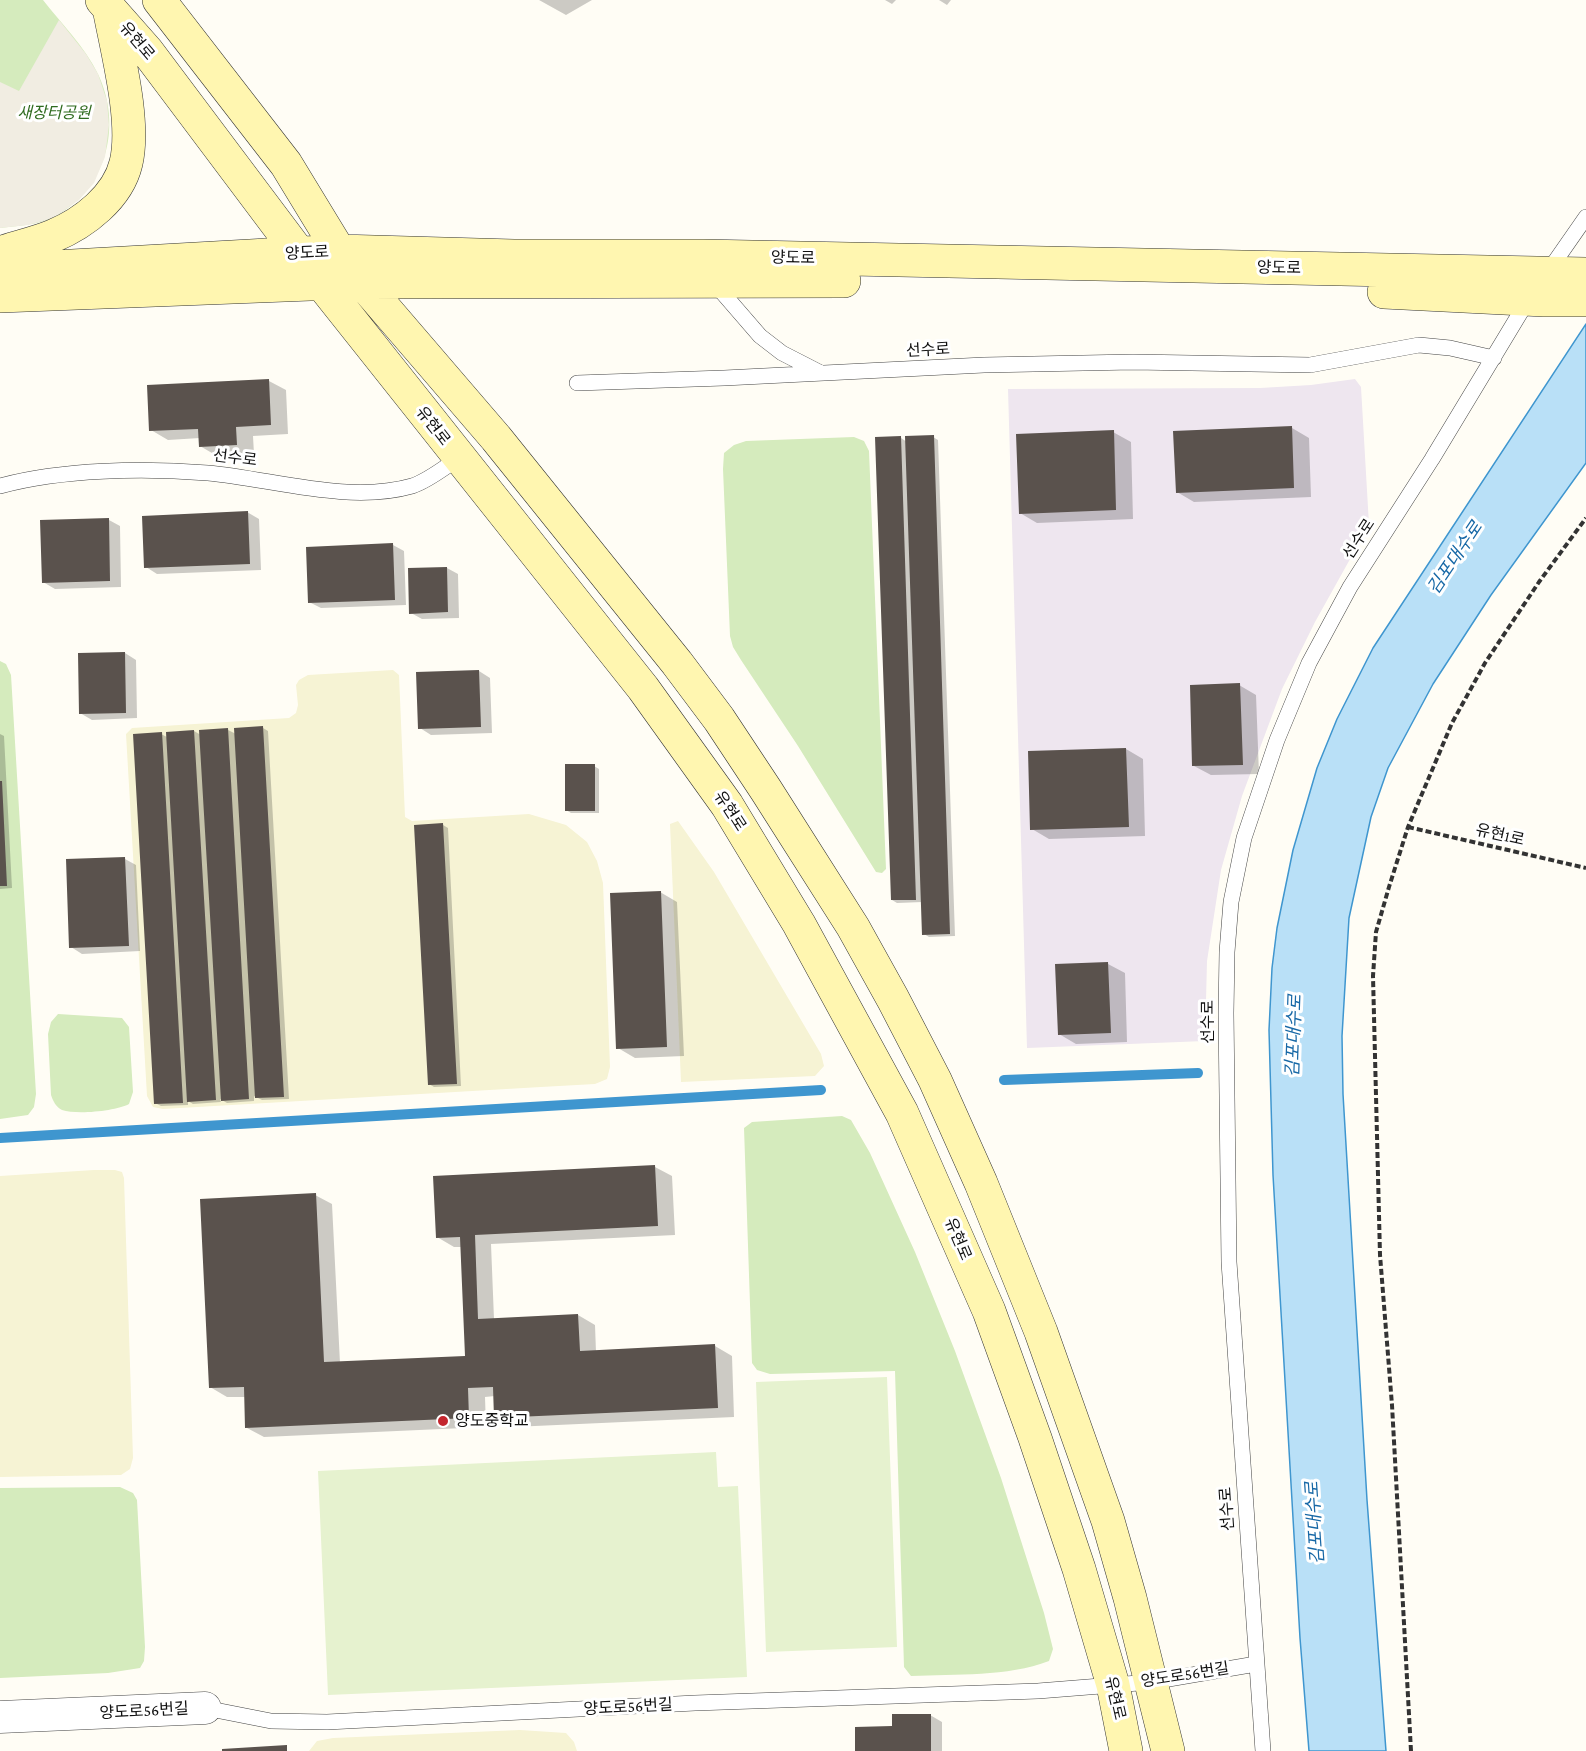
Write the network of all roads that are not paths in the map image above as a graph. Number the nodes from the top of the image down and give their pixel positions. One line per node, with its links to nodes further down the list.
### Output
1 (159, 0): 4 (street)
2 (105, 4): 5 (street); 6 (street, 유현로)
3 (1586, 217): 11 (lane, 선수로)
4 (339, 251): 6 (street, 양도로); 9 (street); 11 (street, 양도로)
5 (0, 253)
6 (300, 254): 7 (street, 양도로); 10 (street, 유현로)
7 (0, 270)
8 (713, 281): 9 (street, 양도로); 11 (street, 양도로); 15 (lane)
9 (362, 282): 10 (street, 양도로); 20 (street)
10 (322, 284): 12 (street, 양도로); 17 (street, 유현로)
11 (1553, 284): 13 (street, 양도로); 14 (lane, 선수로)
12 (0, 296)
13 (1586, 300)
14 (1494, 358): 15 (lane, 선수로); 19 (lane, 선수로)
15 (821, 374): 16 (lane, 선수로)
16 (577, 383)
17 (459, 458): 18 (lane, 선수로); 21 (street, 유현로)
18 (0, 486)
19 (1256, 1664): 20 (lane, 양도로56번길); 26 (lane, 선수로)
20 (1151, 1682): 21 (lane, 양도로56번길); 25 (street)
21 (1113, 1685): 22 (lane, 양도로56번길); 24 (street, 유현로)
22 (205, 1708): 23 (street, 양도로56번길)
23 (0, 1718)
24 (1126, 1751)
25 (1168, 1751)
26 (1263, 1751)

